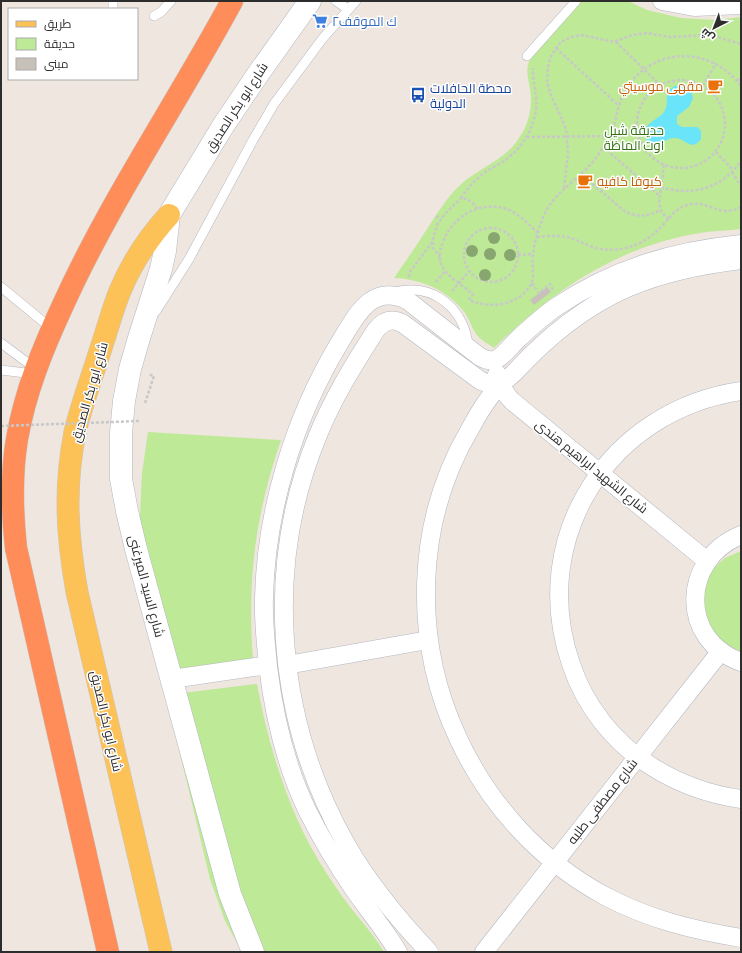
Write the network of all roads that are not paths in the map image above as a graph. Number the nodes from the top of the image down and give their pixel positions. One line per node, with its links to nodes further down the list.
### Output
1 (171, 1): 10 (lane)
2 (232, 1): 18 (highway)
3 (310, 1): 12 (main road, شارع ابو بكر الصديق)
4 (336, 1): 9 (lane)
5 (356, 1): 9 (lane)
6 (576, 1): 11 (lane)
7 (662, 1): 8 (street)
8 (741, 5)
9 (348, 9): 19 (lane)
10 (154, 16)
11 (527, 56)
12 (169, 215): 19 (main road, شارع السيد الميرغنى); 41 (main road, شارع ابو بكر الصديق)
13 (741, 244): 22 (street)
14 (741, 260): 25 (street)
15 (1, 287): 18 (lane)
16 (383, 296): 17 (street); 21 (street); 21 (lane); 33 (street)
17 (386, 321): 25 (street); 34 (street)
18 (52, 329): 24 (highway)
19 (139, 338): 35 (main road, شارع السيد الميرغنى)
20 (1, 343): 24 (lane)
21 (468, 348): 22 (street)
22 (494, 360): 25 (street, شارع الشهيد ابراهيم هندى)
23 (1, 370): 24 (lane)
24 (35, 371): 40 (highway)
25 (500, 384): 27 (street, شارع الشهيد ابراهيم هندى); 30 (street)
26 (741, 392): 27 (street)
27 (600, 473): 29 (street, شارع الشهيد ابراهيم هندى); 36 (street)
28 (741, 535): 29 (street)
29 (707, 561): 31 (street)
30 (428, 640): 34 (street); 38 (street)
31 (721, 651): 32 (street); 36 (street, شارع مصطفى طلبه)
32 (741, 662)
33 (268, 665): 35 (street); 43 (street)
34 (287, 665): 44 (street)
35 (172, 679): 42 (main road, شارع السيد الميرغنى)
36 (637, 757): 37 (street); 38 (street, شارع مصطفى طلبه)
37 (741, 799)
38 (554, 863): 39 (street); 45 (street, شارع مصطفى طلبه)
39 (741, 938)
40 (108, 952)
41 (161, 952)
42 (253, 952)
43 (398, 952)
44 (429, 952)
45 (484, 952)

